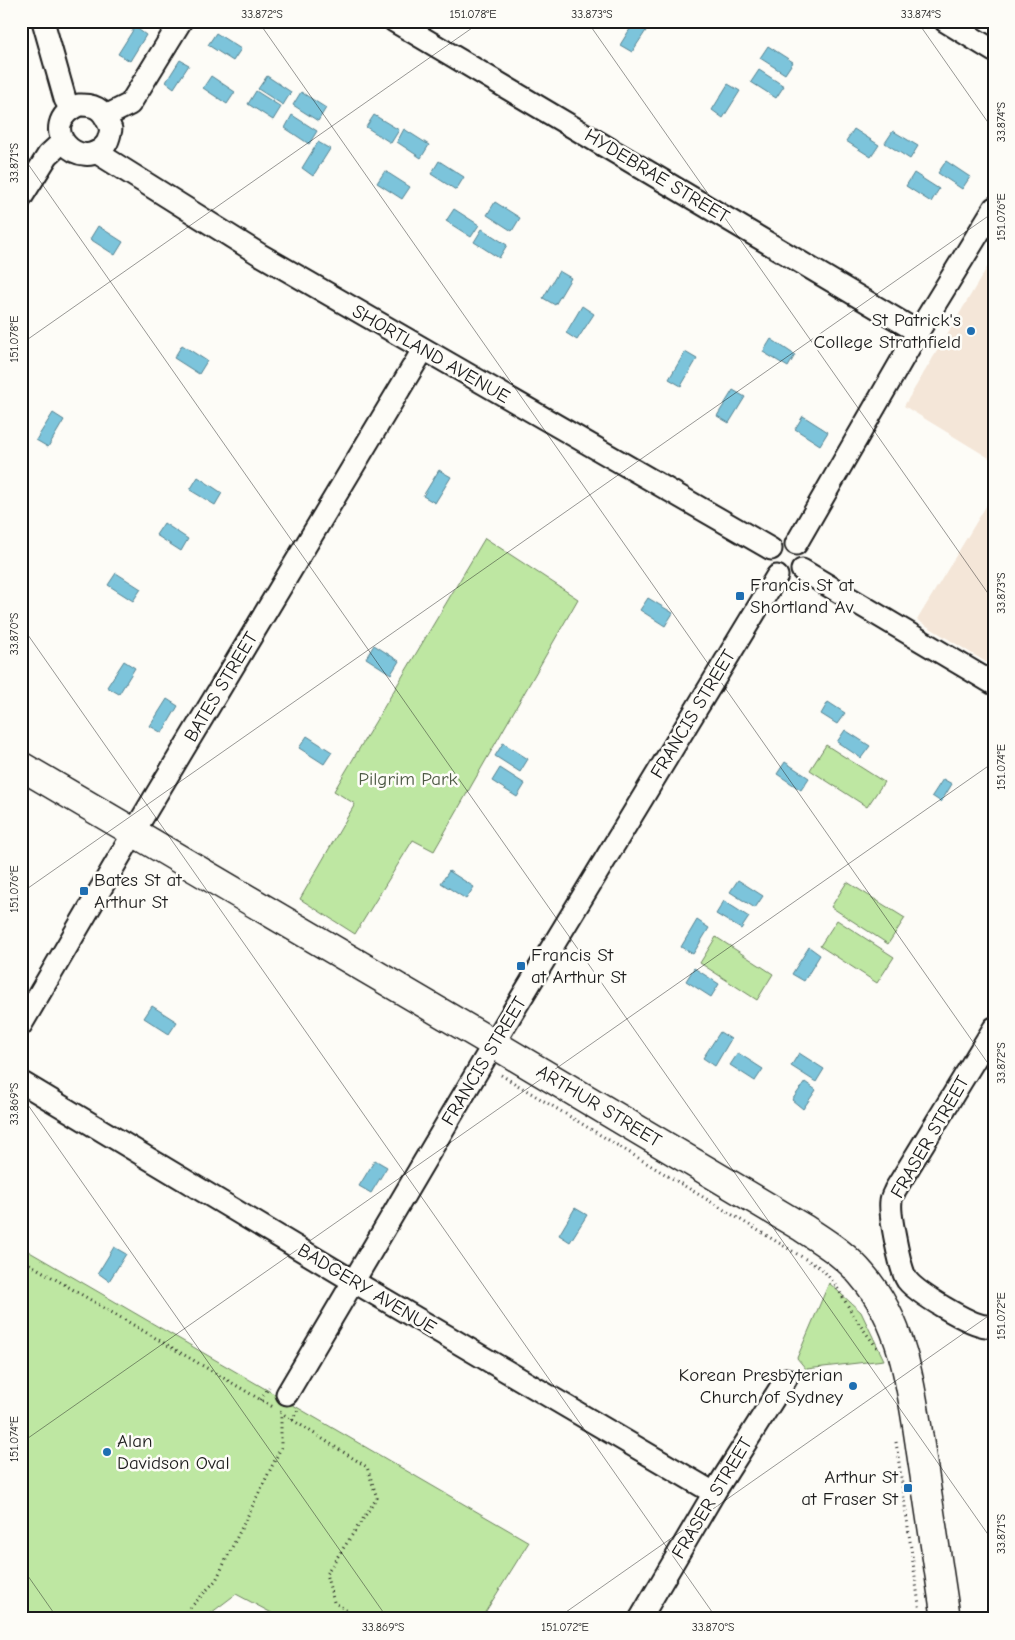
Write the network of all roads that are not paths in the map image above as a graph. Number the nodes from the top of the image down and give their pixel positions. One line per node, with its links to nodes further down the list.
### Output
1 (43, 21): 6 (street)
2 (181, 21): 7 (street)
3 (394, 21): 12 (street, HYDEBRAE STREET)
4 (945, 21): 5 (street)
5 (994, 51)
6 (71, 109): 7 (street); 8 (street)
7 (106, 116): 9 (street)
8 (62, 142): 9 (street); 10 (street)
9 (96, 152): 13 (street, SHORTLAND AVENUE)
10 (21, 198)
11 (994, 208): 12 (street)
12 (918, 332): 14 (street)
13 (423, 350): 15 (street, SHORTLAND AVENUE); 20 (street, BATES STREET)
14 (796, 544): 15 (street); 16 (street)
15 (771, 549): 17 (street)
16 (802, 570): 17 (street); 18 (street)
17 (777, 576): 23 (street, FRANCIS STREET)
18 (994, 684)
19 (21, 766): 20 (main road, ARTHUR STREET)
20 (134, 833): 21 (street, BATES STREET); 23 (main road, ARTHUR STREET)
21 (21, 1024)
22 (994, 1028): 26 (street, FRASER STREET)
23 (494, 1044): 25 (street, FRANCIS STREET); 31 (main road, ARTHUR STREET)
24 (21, 1082): 25 (street, BADGERY AVENUE)
25 (353, 1281): 28 (street, FRANCIS STREET); 29 (street, BADGERY AVENUE)
26 (994, 1325)
27 (786, 1379): 29 (street, FRASER STREET)
28 (285, 1398)
29 (714, 1493): 30 (street, FRASER STREET)
30 (640, 1619)
31 (946, 1619)

